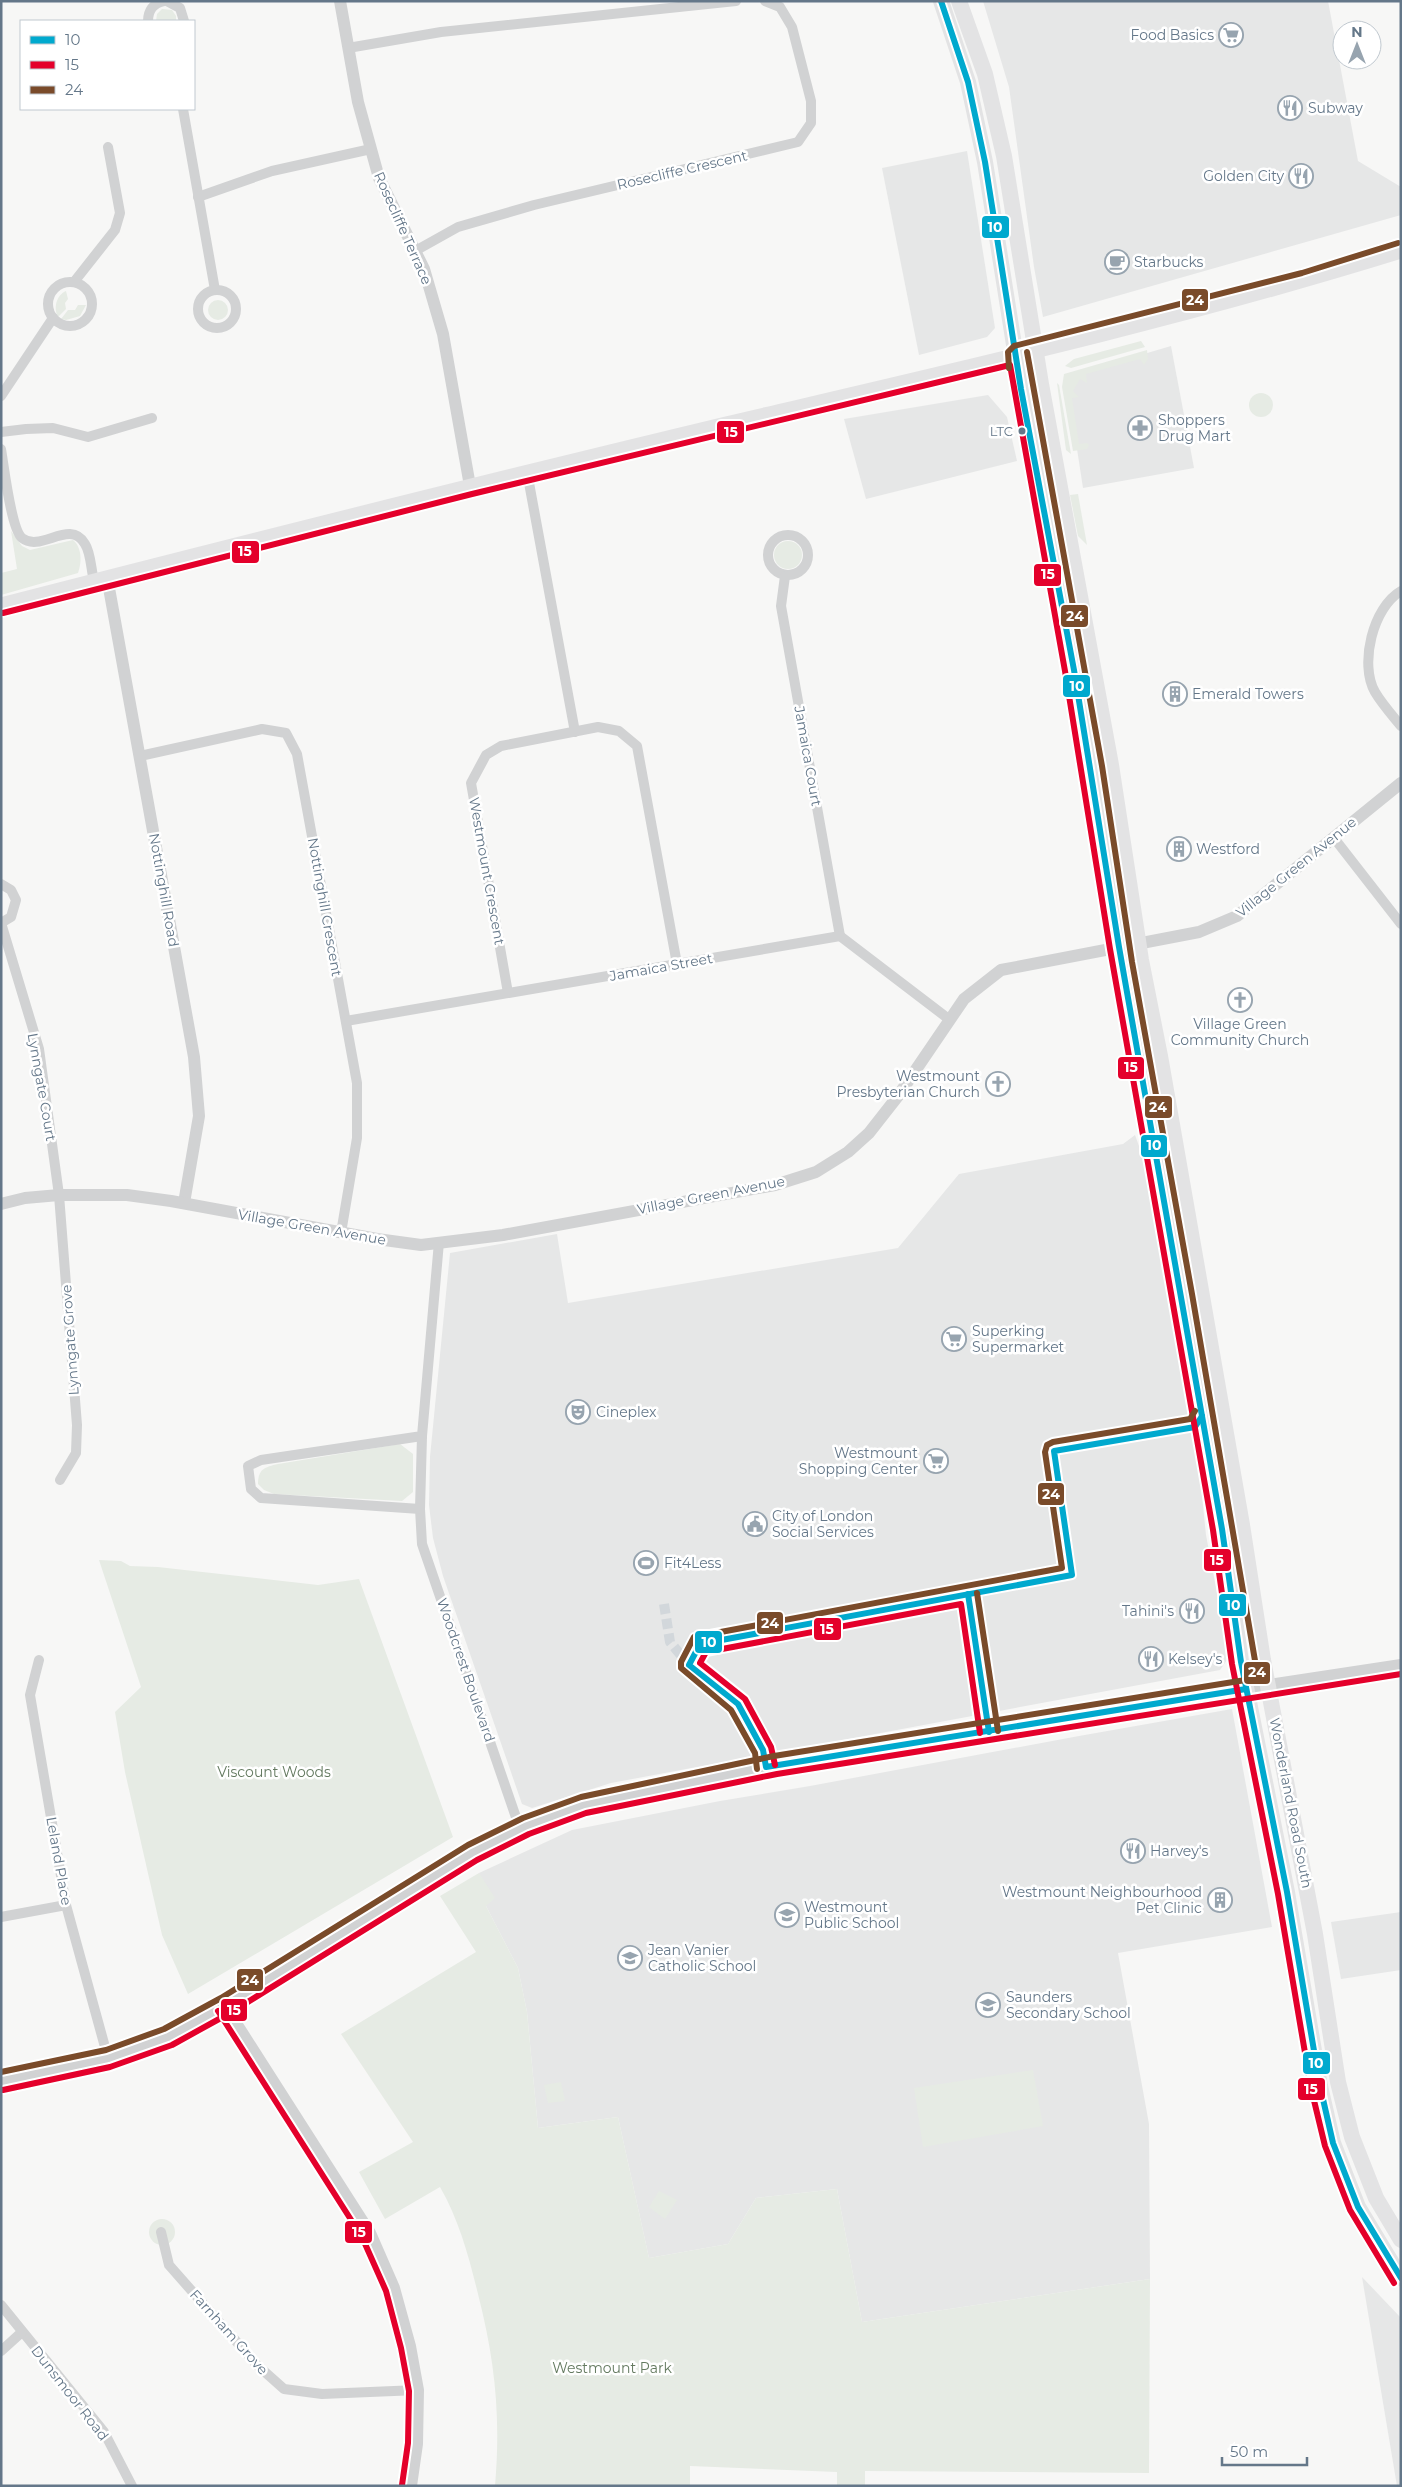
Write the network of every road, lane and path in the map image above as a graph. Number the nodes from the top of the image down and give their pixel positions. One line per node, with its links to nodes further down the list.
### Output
1 (166, 1): 7 (street); 8 (street)
2 (340, 1): 9 (street, Rosecliffe Terrace)
3 (736, 1): 9 (street)
4 (765, 1): 14 (street, Rosecliffe Crescent)
5 (941, 1): 20 (main road, Wonderland Road South)
6 (959, 1): 19 (main road, Wonderland Road South)
7 (148, 20)
8 (184, 20)
9 (348, 48): 12 (street, Rosecliffe Terrace)
10 (183, 110): 13 (street)
11 (108, 148): 16 (street)
12 (371, 149): 13 (street); 14 (street, Rosecliffe Terrace)
13 (198, 197): 17 (street)
14 (415, 251): 26 (street, Rosecliffe Terrace)
15 (1401, 251): 19 (main road)
16 (74, 282): 18 (street); 18 (street)
17 (215, 290)
18 (53, 318): 21 (street)
19 (1036, 350): 20 (main road); 40 (main road, Wonderland Road South)
20 (1017, 354): 25 (main road); 41 (main road, Wonderland Road South)
21 (1, 396)
22 (152, 418): 23 (street)
23 (1, 432)
24 (1, 449): 28 (street)
25 (527, 472): 26 (main road); 32 (street)
26 (470, 486): 28 (main road)
27 (785, 576): 27 (street); 39 (street, Jamaica Court)
28 (100, 579): 30 (main road); 33 (street, Nottinghill Road)
29 (1401, 591): 31 (street)
30 (1, 605)
31 (1401, 726)
32 (575, 732): 42 (street, Westmount Crescent); 43 (street, Westmount Crescent)
33 (140, 756): 45 (street, Nottinghill Crescent); 47 (street, Nottinghill Road)
34 (1401, 783): 35 (street, Village Green Avenue)
35 (1334, 838): 38 (street); 40 (street, Village Green Avenue)
36 (1, 884): 37 (street, Lynngate Court)
37 (1, 923): 46 (street, Lynngate Court)
38 (1401, 924)
39 (840, 936): 42 (street, Jamaica Street); 44 (street)
40 (1139, 944): 41 (street, Village Green Avenue); 56 (main road, Wonderland Road South)
41 (1119, 947): 44 (street, Village Green Avenue); 57 (main road, Wonderland Road South)
42 (677, 964): 43 (street, Jamaica Street)
43 (508, 993): 45 (street, Jamaica Street)
44 (950, 1020): 50 (street, Village Green Avenue)
45 (346, 1021): 49 (street, Nottinghill Crescent)
46 (59, 1195): 47 (street, Village Green Avenue); 48 (street, Village Green Avenue); 52 (street, Lynngate Grove)
47 (184, 1203): 49 (street, Village Green Avenue)
48 (1, 1204)
49 (341, 1232): 50 (street, Village Green Avenue)
50 (438, 1242): 51 (street, Woodcrest Boulevard)
51 (422, 1436): 53 (street, Woodcrest Boulevard); 53 (street)
52 (60, 1480)
53 (420, 1508): 58 (street, Woodcrest Boulevard)
54 (39, 1660): 59 (street, Leland Place)
55 (1401, 1665): 56 (street)
56 (1268, 1685): 57 (street); 65 (main road, Wonderland Road South)
57 (1246, 1689): 58 (street); 66 (main road, Wonderland Road South)
58 (520, 1829): 61 (street)
59 (66, 1905): 60 (street); 62 (street, Leland Place)
60 (1, 1917)
61 (225, 2006): 62 (street); 70 (street)
62 (108, 2058): 63 (street)
63 (1, 2081)
64 (161, 2232): 70 (street, Farnham Grove)
65 (1401, 2240)
66 (1401, 2278)
67 (1, 2305): 68 (street, Dunsmoor Road)
68 (22, 2332): 69 (street); 71 (street, Dunsmoor Road)
69 (1, 2351)
70 (418, 2390): 72 (street)
71 (132, 2486)
72 (411, 2486)

